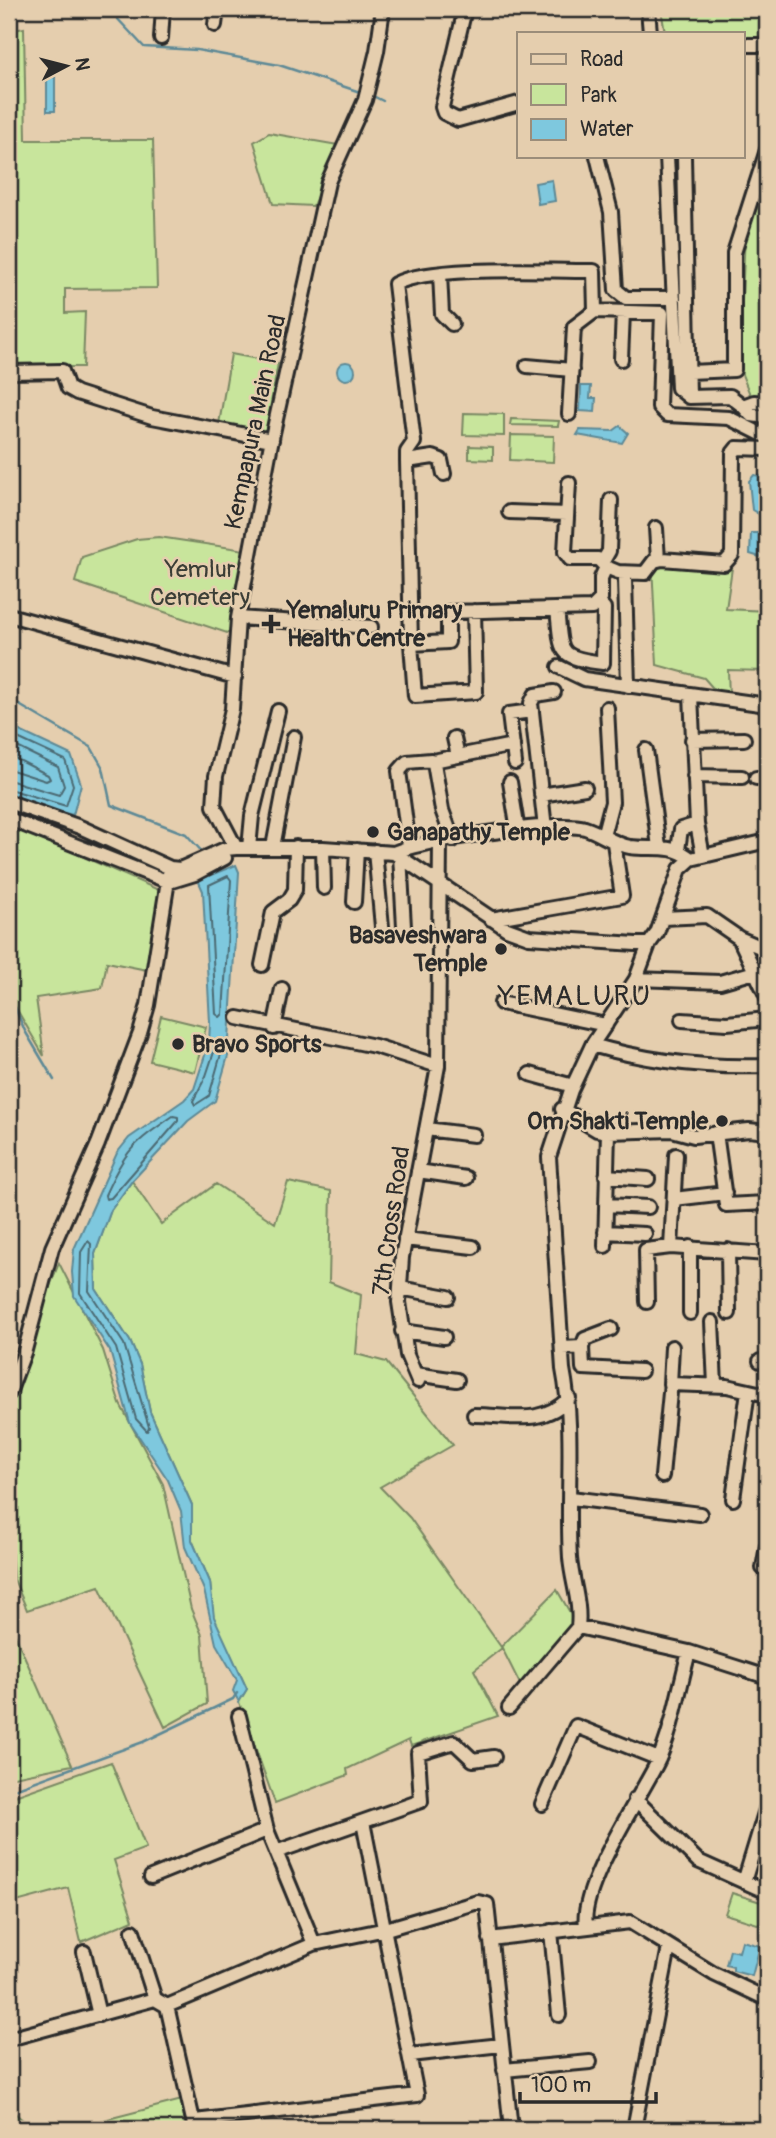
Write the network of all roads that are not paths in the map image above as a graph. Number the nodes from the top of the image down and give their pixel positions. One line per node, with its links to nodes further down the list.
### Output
1 (163, 9): 8 (street)
2 (216, 9): 6 (street)
3 (383, 9): 31 (street, Kempapura Main Road)
4 (465, 9): 11 (street)
5 (648, 9): 7 (street)
6 (215, 25)
7 (650, 32)
8 (161, 38)
9 (744, 45): 10 (street)
10 (767, 45)
11 (517, 104)
12 (767, 150): 25 (street)
13 (598, 158): 17 (street)
14 (667, 158): 17 (street)
15 (684, 158): 25 (street)
16 (440, 274): 18 (street); 20 (street); 33 (street)
17 (674, 298): 26 (street)
18 (595, 311): 19 (street); 23 (street)
19 (623, 312): 21 (street); 32 (street)
20 (452, 324)
21 (621, 359)
22 (527, 366): 23 (street)
23 (572, 370): 29 (street)
24 (9, 372): 31 (street)
25 (689, 372): 26 (street)
26 (690, 397): 28 (street)
27 (767, 403): 28 (street)
28 (743, 406): 30 (street)
29 (569, 414)
30 (767, 417)
31 (272, 440): 47 (street, Kempapura Main Road)
32 (764, 443): 40 (street)
33 (407, 461): 34 (street); 49 (street)
34 (444, 474)
35 (569, 483): 38 (street)
36 (611, 500): 41 (street)
37 (509, 512): 38 (street)
38 (567, 514): 41 (street)
39 (656, 528): 40 (street)
40 (658, 561): 41 (street)
41 (604, 565): 43 (street)
42 (625, 579): 52 (street)
43 (599, 603): 44 (street); 44 (street)
44 (556, 609): 45 (street)
45 (474, 611): 49 (street); 49 (street)
46 (9, 615): 51 (street)
47 (238, 618): 48 (street); 51 (street, Kempapura Main Road)
48 (371, 627)
49 (411, 644)
50 (559, 667): 52 (street)
51 (235, 677): 85 (street, Kempapura Main Road)
52 (628, 686): 54 (street)
53 (554, 692): 58 (street)
54 (691, 695): 55 (street); 62 (street)
55 (767, 705)
56 (607, 708): 78 (street)
57 (278, 711): 85 (street)
58 (531, 711): 63 (street); 72 (street)
59 (294, 737): 82 (street)
60 (454, 738): 65 (street)
61 (744, 738): 62 (street)
62 (692, 740): 68 (street)
63 (513, 745): 65 (street); 67 (street)
64 (646, 750): 81 (street)
65 (458, 756): 66 (street)
66 (433, 761): 79 (street); 89 (street)
67 (515, 763)
68 (694, 776): 69 (street); 75 (street)
69 (755, 778)
70 (510, 782): 77 (street)
71 (585, 788): 72 (street)
72 (541, 794): 76 (street)
73 (9, 802): 91 (street)
74 (9, 819): 92 (street)
75 (697, 824): 87 (street); 90 (street)
76 (545, 828): 77 (street); 78 (street)
77 (518, 831): 79 (street)
78 (608, 839): 81 (street); 97 (street)
79 (446, 841): 89 (street); 93 (street, 7th Cross Road)
80 (767, 841): 90 (street)
81 (659, 846): 87 (street)
82 (273, 847): 83 (street); 85 (street)
83 (296, 847): 84 (street); 103 (street)
84 (323, 848): 86 (street); 94 (street)
85 (234, 850): 91 (street)
86 (357, 850): 88 (street); 95 (street)
87 (678, 850): 90 (street)
88 (375, 851): 89 (street); 98 (street)
89 (401, 851): 93 (street); 99 (street)
90 (697, 858): 96 (street)
91 (178, 872): 92 (street)
92 (169, 882): 161 (street)
93 (439, 883): 97 (street); 115 (street, 7th Cross Road)
94 (324, 888)
95 (354, 902)
96 (663, 918): 100 (street); 101 (street)
97 (491, 919): 101 (street)
98 (382, 927)
99 (404, 927)
100 (739, 938): 102 (street); 104 (street)
101 (649, 944): 105 (street)
102 (767, 950)
103 (262, 965)
104 (755, 972): 105 (street); 107 (street)
105 (636, 979): 112 (street)
106 (282, 989): 113 (street)
107 (767, 997)
108 (501, 1003): 112 (street)
109 (238, 1018): 113 (street)
110 (767, 1019): 111 (street)
111 (682, 1020)
112 (606, 1025): 114 (street)
113 (274, 1028): 115 (street)
114 (592, 1045): 116 (street); 118 (street)
115 (438, 1066): 120 (street, 7th Cross Road)
116 (767, 1066)
117 (530, 1074): 118 (street)
118 (573, 1086): 119 (street)
119 (562, 1109): 121 (street); 154 (street)
120 (426, 1129): 124 (street); 126 (street, 7th Cross Road)
121 (608, 1132): 122 (street); 127 (street)
122 (716, 1133): 123 (street); 130 (street)
123 (767, 1134): 132 (street)
124 (474, 1135)
125 (676, 1155): 131 (street)
126 (418, 1171): 128 (street); 137 (street, 7th Cross Road)
127 (606, 1176): 129 (street); 133 (street)
128 (466, 1178)
129 (648, 1179)
130 (724, 1193): 131 (street); 132 (street)
131 (674, 1199): 140 (street)
132 (767, 1203)
133 (606, 1205): 134 (street); 135 (street)
134 (648, 1207)
135 (605, 1232): 136 (street); 138 (street)
136 (645, 1234)
137 (405, 1239): 139 (street); 144 (street, 7th Cross Road)
138 (605, 1246)
139 (472, 1247)
140 (671, 1247): 141 (street); 146 (street)
141 (690, 1247): 142 (street); 147 (street)
142 (728, 1250): 143 (street); 148 (street)
143 (767, 1254)
144 (400, 1288): 145 (street); 151 (street, 7th Cross Road)
145 (447, 1297)
146 (646, 1302)
147 (690, 1313)
148 (729, 1313)
149 (712, 1322): 159 (street)
150 (611, 1329): 153 (street)
151 (402, 1331): 152 (street); 157 (street, 7th Cross Road)
152 (444, 1337)
153 (583, 1347): 154 (street); 156 (street)
154 (564, 1348): 163 (street)
155 (672, 1348): 158 (street)
156 (641, 1371)
157 (457, 1380)
158 (670, 1382): 159 (street); 165 (street)
159 (715, 1385): 160 (street)
160 (748, 1391): 162 (street); 167 (street)
161 (9, 1393)
162 (767, 1395)
163 (569, 1398): 164 (street); 166 (street)
164 (474, 1415)
165 (662, 1476)
166 (571, 1498): 168 (street); 171 (street)
167 (733, 1499)
168 (700, 1514)
169 (767, 1546): 170 (street)
170 (763, 1567)
171 (578, 1627): 172 (street); 174 (street)
172 (689, 1652): 173 (street); 177 (street)
173 (767, 1677)
174 (509, 1708)
175 (239, 1716): 182 (street)
176 (494, 1757): 181 (street)
177 (659, 1759): 178 (street); 179 (street)
178 (635, 1799): 185 (street); 187 (street)
179 (542, 1804)
180 (767, 1806): 185 (street)
181 (363, 1822): 183 (street); 188 (street)
182 (267, 1830): 183 (street); 184 (street)
183 (276, 1852): 192 (street)
184 (151, 1877)
185 (744, 1882): 186 (street)
186 (767, 1892)
187 (586, 1926): 190 (street); 193 (street)
188 (386, 1929): 191 (street); 192 (street); 201 (street)
189 (133, 1931): 196 (street)
190 (551, 1931): 191 (street); 198 (street)
191 (490, 1939): 200 (street)
192 (314, 1944): 196 (street)
193 (669, 1947): 195 (street); 206 (street)
194 (84, 1952): 197 (street)
195 (767, 1999)
196 (161, 2003): 197 (street); 204 (street)
197 (99, 2015): 199 (street)
198 (559, 2015)
199 (9, 2039)
200 (501, 2045): 201 (street); 203 (street)
201 (410, 2054): 204 (street)
202 (590, 2062): 203 (street)
203 (504, 2070): 205 (street)
204 (195, 2125)
205 (511, 2129)
206 (634, 2129)

